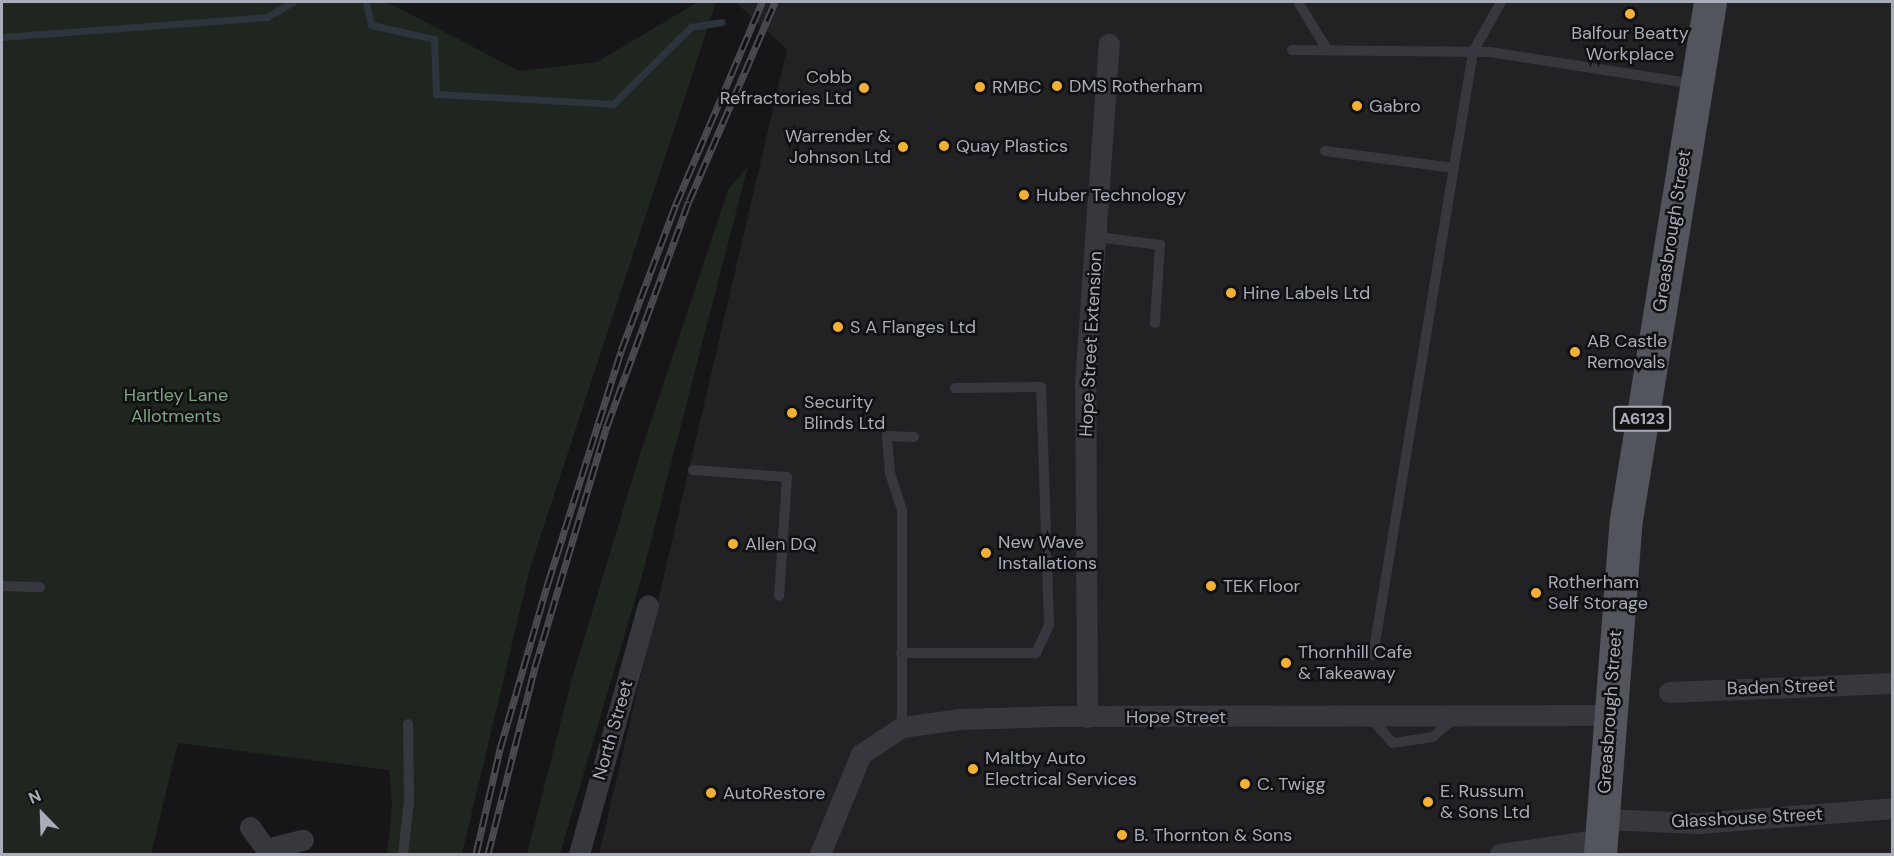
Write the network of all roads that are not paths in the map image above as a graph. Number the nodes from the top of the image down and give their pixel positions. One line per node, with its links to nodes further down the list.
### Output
1 (1298, 2): 6 (lane)
2 (1501, 2): 7 (lane)
3 (1710, 2): 8 (main road, Greasbrough Street / A6123)
4 (1109, 44): 11 (street, Hope Street Extension)
5 (1292, 50): 6 (lane)
6 (1328, 51): 7 (lane)
7 (1473, 52): 8 (lane); 10 (lane)
8 (1695, 84): 24 (main road, Greasbrough Street / A6123)
9 (1325, 151): 10 (lane)
10 (1454, 168): 21 (lane)
11 (1097, 237): 12 (lane); 25 (street, Hope Street Extension)
12 (1155, 322)
13 (955, 388): 20 (lane)
14 (914, 437): 20 (lane)
15 (693, 470): 18 (lane)
16 (2, 586): 17 (lane)
17 (40, 587)
18 (778, 596)
19 (648, 605): 34 (street, North Street)
20 (901, 652): 27 (lane)
21 (1373, 655)
22 (1893, 683): 23 (street, Baden Street)
23 (1669, 692)
24 (1608, 716): 25 (street, Hope Street); 30 (main road, Greasbrough Street / A6123)
25 (1087, 717): 27 (street, Hope Street)
26 (408, 724): 33 (lane)
27 (902, 727): 35 (street, Hope Street)
28 (1893, 808): 30 (street, Glasshouse Street)
29 (250, 827): 32 (street)
30 (1601, 838): 36 (street, Glasshouse Street)
31 (303, 840): 32 (street)
32 (266, 852)
33 (403, 855)
34 (579, 855)
35 (820, 855)
36 (1500, 855)

